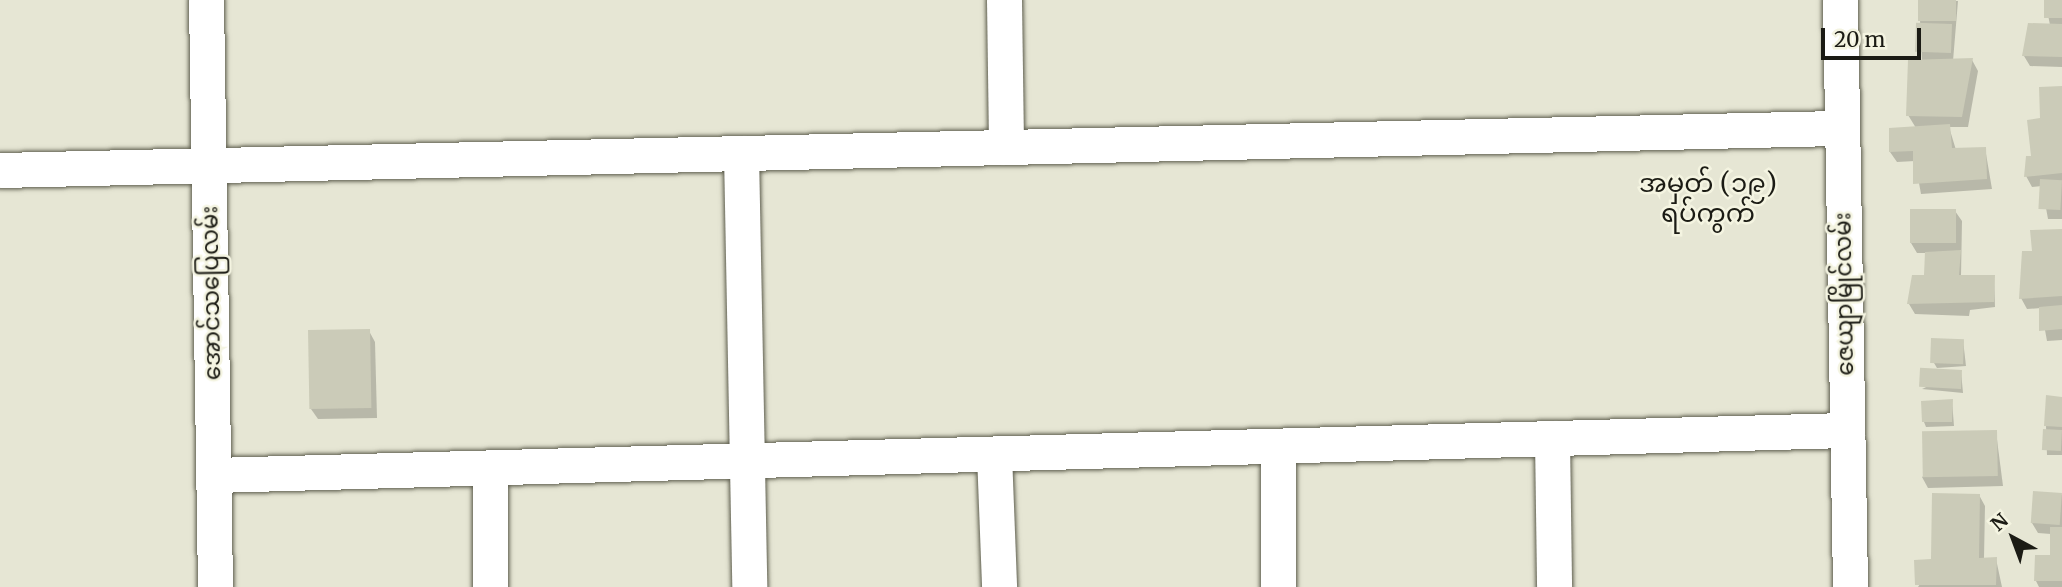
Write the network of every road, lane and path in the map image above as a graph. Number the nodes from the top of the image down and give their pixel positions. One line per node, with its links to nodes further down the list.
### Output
1 (206, 0): 7 (street, အောင်သပြေလမ်း)
2 (1004, 0): 5 (street)
3 (1840, 0): 4 (street, ဇေယျာမြိုင်လမ်း)
4 (1842, 128): 5 (street); 9 (street, ဇေယျာမြိုင်လမ်း)
5 (1006, 147): 6 (street)
6 (741, 153): 7 (street); 13 (street)
7 (209, 165): 8 (street); 15 (street, အောင်သပြေလမ်း)
8 (0, 170)
9 (1847, 430): 10 (street); 22 (street, ဇေယျာမြိုင်လမ်း)
10 (1552, 439): 11 (street); 21 (street)
11 (1278, 446): 12 (street); 20 (street)
12 (994, 454): 13 (street); 19 (street)
13 (744, 461): 14 (street); 18 (street)
14 (490, 468): 15 (street); 17 (street)
15 (214, 475): 16 (street, အောင်သပြေလမ်း)
16 (215, 587)
17 (490, 587)
18 (749, 587)
19 (999, 587)
20 (1278, 587)
21 (1554, 587)
22 (1850, 587)

